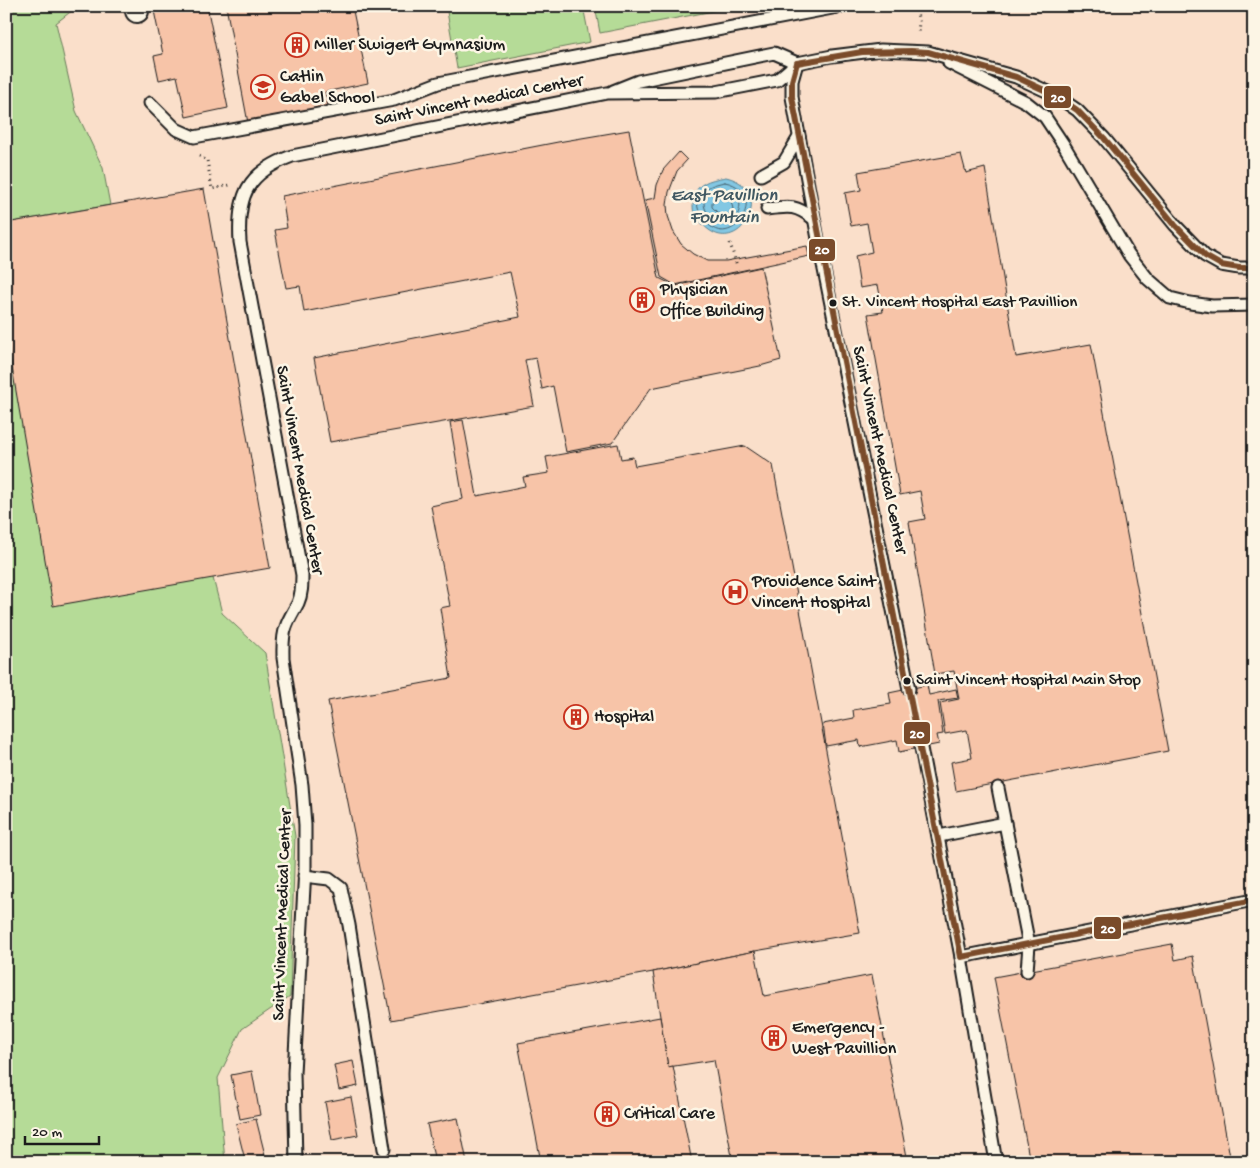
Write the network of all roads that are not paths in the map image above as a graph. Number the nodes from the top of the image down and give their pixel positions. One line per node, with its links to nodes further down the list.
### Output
1 (843, 6): 5 (lane)
2 (797, 63): 3 (lane, Saint Vincent Medical Center); 4 (lane, Saint Vincent Medical Center); 4 (lane, Saint Vincent Medical Center); 6 (lane, Saint Vincent Medical Center)
3 (966, 67): 10 (lane, Saint Vincent Medical Center); 11 (lane, Saint Vincent Medical Center)
4 (606, 93): 17 (lane, Saint Vincent Medical Center)
5 (150, 103)
6 (799, 137): 7 (lane); 9 (lane, Saint Vincent Medical Center)
7 (761, 175)
8 (768, 209): 9 (lane)
9 (814, 219): 12 (lane, Saint Vincent Medical Center)
10 (1254, 268)
11 (1254, 305)
12 (909, 689)
13 (921, 748): 16 (lane)
14 (998, 788): 15 (lane)
15 (1004, 823): 16 (lane); 19 (lane)
16 (939, 836): 20 (lane)
17 (304, 876): 22 (lane); 23 (lane, Saint Vincent Medical Center)
18 (1254, 900): 19 (lane)
19 (1029, 945): 20 (lane); 21 (lane)
20 (961, 957): 24 (lane)
21 (1027, 971)
22 (384, 1149)
23 (296, 1162)
24 (996, 1162)

